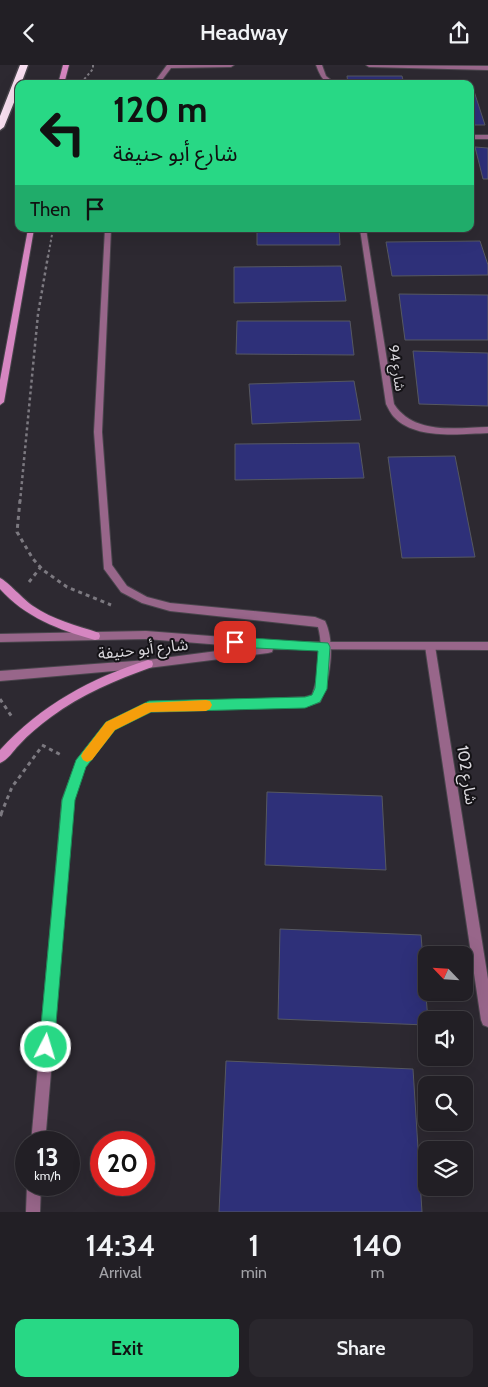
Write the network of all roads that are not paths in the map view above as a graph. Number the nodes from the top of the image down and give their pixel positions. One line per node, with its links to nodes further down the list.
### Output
1 (24, 65): 8 (highway)
2 (66, 65): 9 (main road)
3 (170, 65): 4 (street); 10 (street)
4 (231, 65)
5 (319, 65): 11 (street)
6 (369, 65): 7 (street)
7 (488, 68)
8 (18, 80)
9 (62, 80)
10 (159, 80)
11 (328, 80)
12 (15, 88): 13 (highway)
13 (0, 127)
14 (474, 137): 15 (street)
15 (488, 137)
16 (30, 232): 19 (main road)
17 (108, 232): 27 (street)
18 (364, 232): 20 (street, شارع 94)
19 (0, 401)
20 (488, 430)
21 (0, 581): 22 (main road)
22 (95, 636): 23 (street, شارع أبو حنيفة); 24 (street, شارع أبو حنيفة)
23 (0, 638)
24 (289, 646): 27 (street, شارع أبو حنيفة); 28 (street, شارع أبو حنيفة)
25 (430, 646): 26 (street, شارع أبو حنيفة); 27 (street, شارع أبو حنيفة); 31 (street, شارع 102)
26 (488, 646)
27 (324, 647): 33 (street)
28 (148, 664): 29 (street, شارع أبو حنيفة); 30 (main road)
29 (0, 677)
30 (0, 758)
31 (482, 940): 32 (street, شارع 102)
32 (488, 1020)
33 (39, 1131)
34 (34, 1196): 35 (street)
35 (33, 1212)

